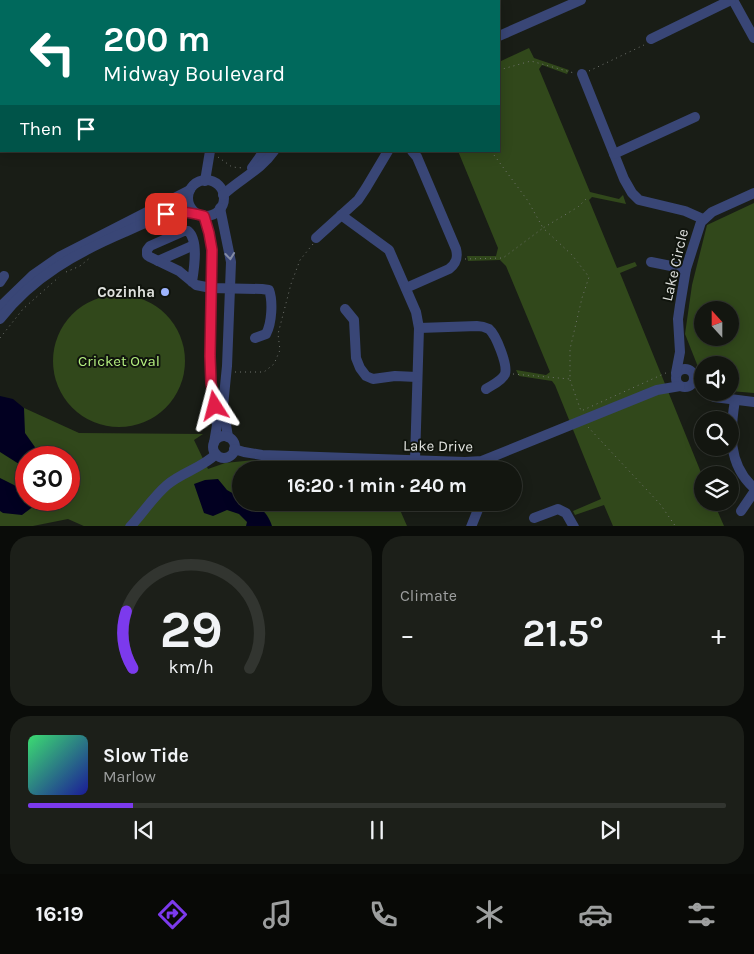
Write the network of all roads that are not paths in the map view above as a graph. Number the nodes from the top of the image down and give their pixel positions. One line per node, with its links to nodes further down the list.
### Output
1 (581, 0): 3 (street)
2 (732, 0): 4 (street); 5 (street)
3 (500, 36)
4 (754, 38)
5 (651, 40)
6 (582, 74): 13 (street)
7 (695, 117): 13 (street)
8 (263, 152): 16 (street)
9 (273, 152): 16 (street)
10 (387, 152): 20 (street)
11 (413, 152): 32 (street)
12 (211, 153): 14 (street)
13 (614, 154): 21 (street)
14 (205, 180): 15 (street); 16 (street)
15 (190, 190): 19 (street); 33 (street)
16 (221, 190): 18 (street)
17 (754, 193): 21 (street, Lake Circle)
18 (220, 208): 19 (street); 31 (street, one-way to 31)
19 (199, 214): 30 (street); 35 (street)
20 (341, 216): 22 (street); 32 (street)
21 (703, 219): 27 (street, Lake Circle)
22 (316, 238)
23 (194, 245): 24 (street); 24 (street); 26 (street)
24 (158, 261): 28 (street)
25 (651, 262): 27 (street)
26 (195, 263): 28 (street); 29 (street)
27 (686, 270): 39 (street, Lake Circle)
28 (179, 271): 29 (street)
29 (192, 282): 30 (street)
30 (211, 288): 31 (street); 46 (street)
31 (230, 288): 37 (street); 45 (street)
32 (406, 288): 36 (street)
33 (0, 308)
34 (345, 309): 38 (street)
35 (0, 319)
36 (419, 328): 38 (street); 41 (street)
37 (255, 338)
38 (417, 377): 49 (street)
39 (682, 377): 40 (street, Lake Circle); 51 (street, Lake Drive)
40 (694, 386)
41 (486, 389)
42 (739, 400): 44 (street, Lake Circle)
43 (735, 401): 52 (street)
44 (754, 402)
45 (228, 437): 46 (street); 47 (street)
46 (214, 443): 48 (street)
47 (234, 448): 48 (street); 49 (street, Lake Drive)
48 (216, 454): 57 (street)
49 (415, 460): 50 (street, Lake Drive)
50 (440, 461)
51 (494, 461)
52 (754, 488)
53 (754, 492): 55 (street)
54 (477, 511): 58 (street)
55 (742, 511)
56 (534, 518): 59 (street)
57 (130, 526)
58 (471, 526)
59 (574, 526)

